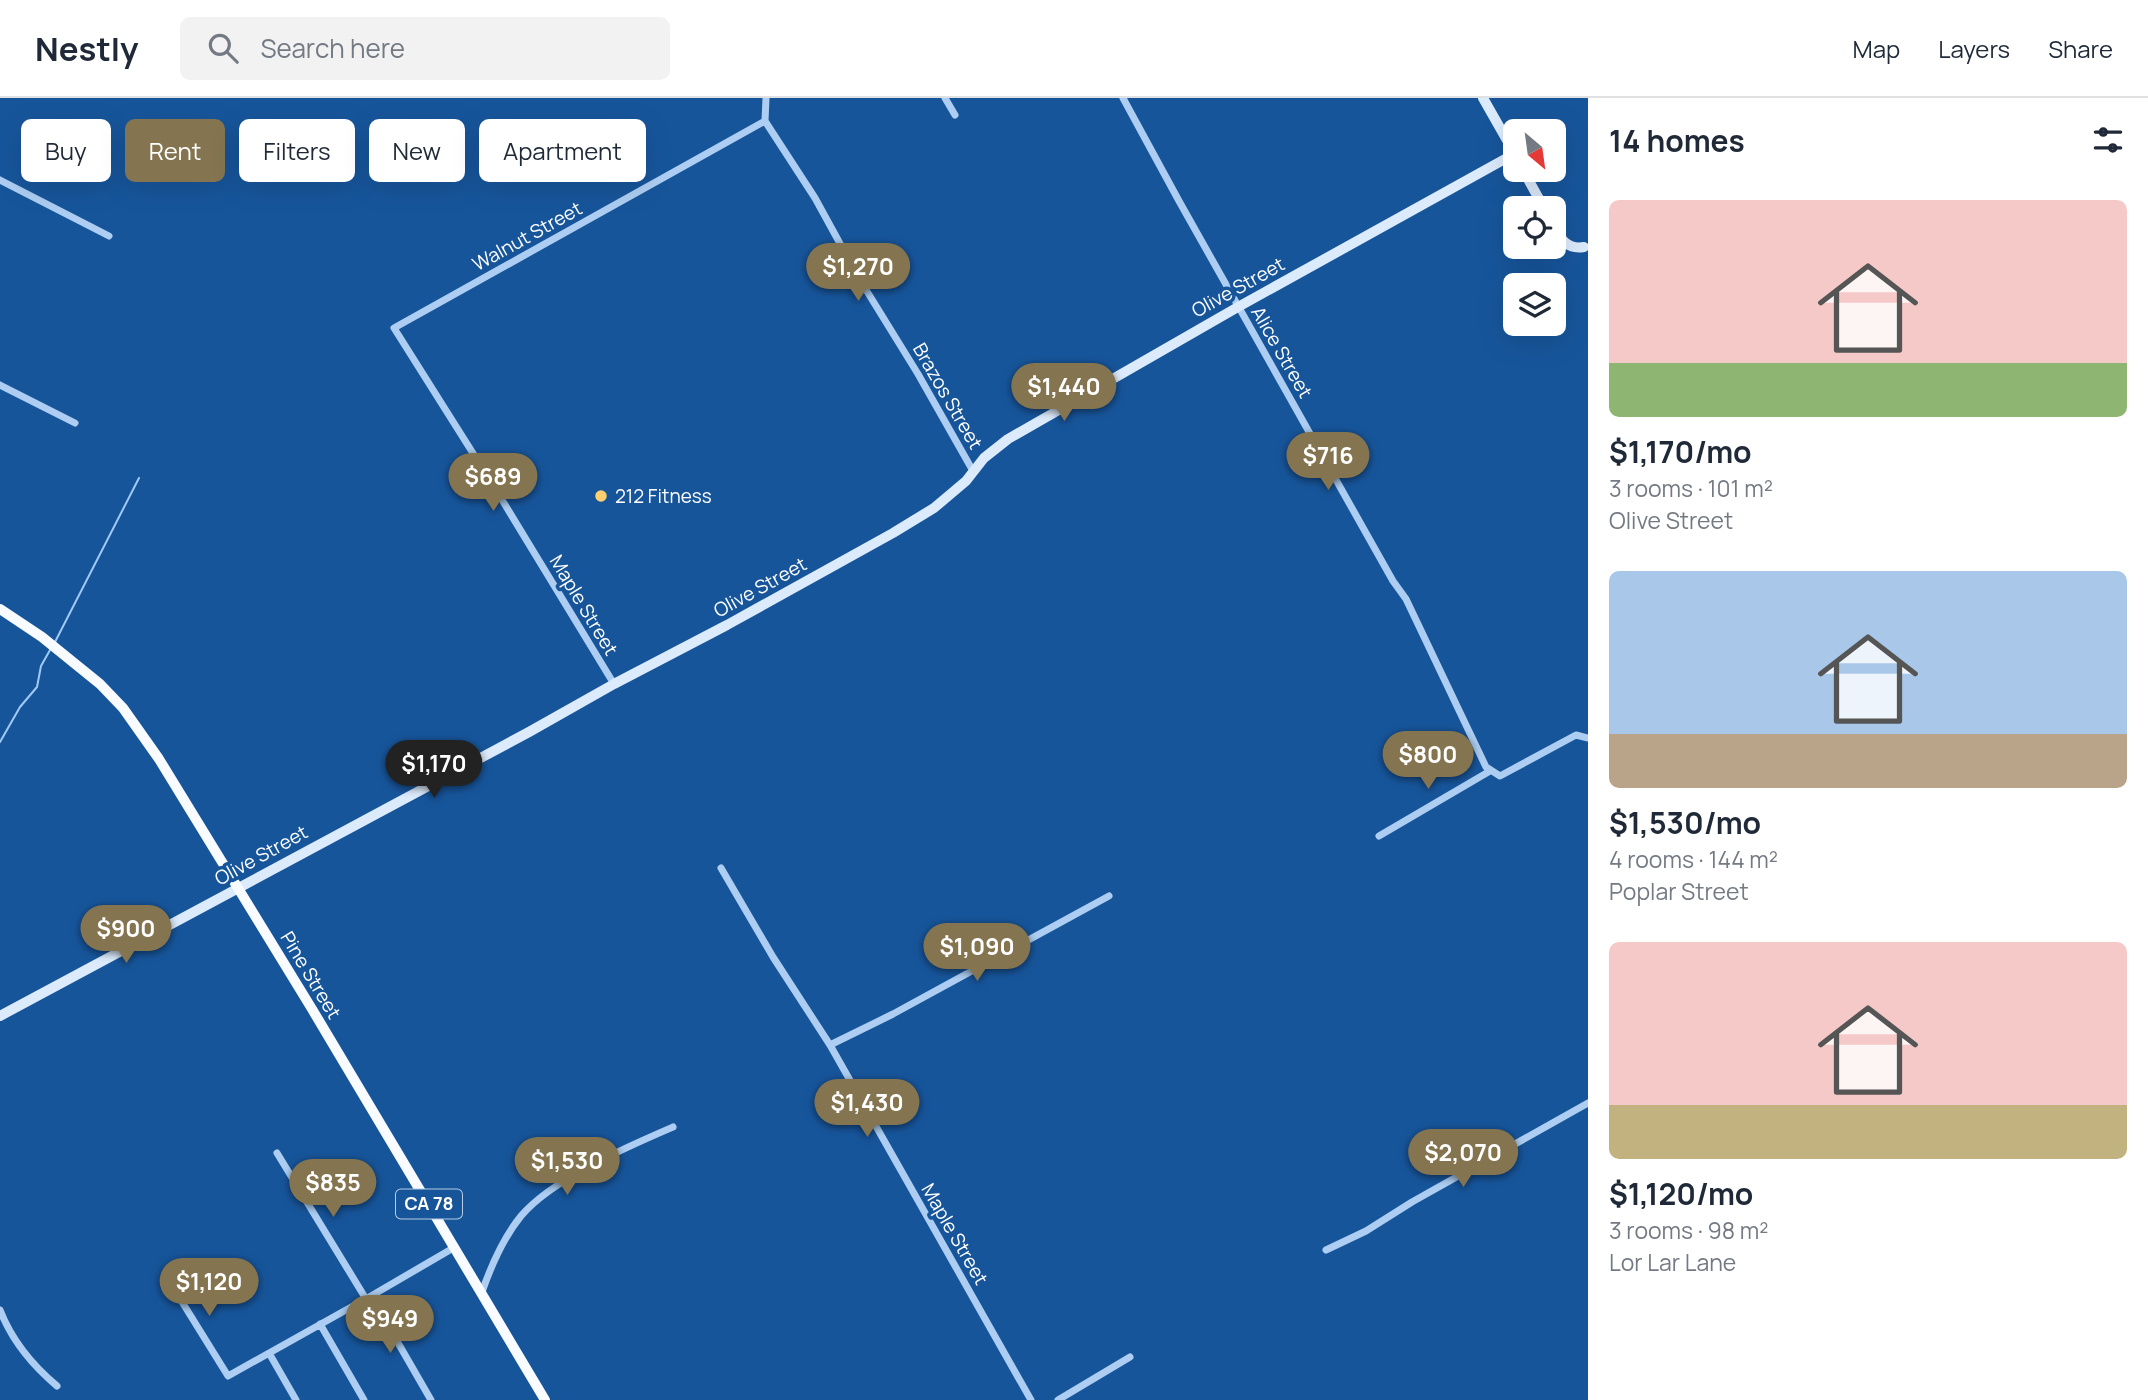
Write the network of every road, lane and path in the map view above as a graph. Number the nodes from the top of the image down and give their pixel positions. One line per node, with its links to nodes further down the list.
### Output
1 (766, 98): 6 (street)
2 (945, 98): 5 (street)
3 (1122, 98): 13 (street, Alice Street)
4 (1483, 98): 7 (street)
5 (955, 115)
6 (765, 121): 14 (street, Walnut Street); 17 (street, Brazos Street)
7 (1503, 134)
8 (1503, 162): 13 (street, Olive Street)
9 (0, 180): 10 (street)
10 (109, 236)
11 (1566, 244): 12 (street)
12 (1586, 247)
13 (1238, 307): 17 (street, Olive Street); 21 (street, Alice Street)
14 (394, 328): 19 (street, Maple Street)
15 (0, 386): 16 (street)
16 (75, 423)
17 (973, 471): 19 (street, Olive Street)
18 (0, 609): 24 (main road, Pine Street / CA 78)
19 (614, 684): 24 (street, Olive Street)
20 (1588, 738): 21 (street)
21 (1490, 771): 22 (street)
22 (1379, 835)
23 (721, 868): 27 (street, Maple Street)
24 (237, 888): 26 (street, Olive Street); 31 (main road, Pine Street / CA 78)
25 (1109, 896): 27 (street)
26 (0, 1016)
27 (831, 1045): 45 (street, Maple Street)
28 (1588, 1103): 32 (street)
29 (673, 1127): 34 (street)
30 (277, 1153): 35 (street)
31 (455, 1247): 34 (main road, Pine Street / CA 78); 35 (street)
32 (1326, 1250)
33 (166, 1276): 38 (street)
34 (482, 1292): 44 (main road, Pine Street / CA 78)
35 (369, 1297): 37 (street); 43 (street)
36 (0, 1310): 40 (street)
37 (320, 1324): 38 (street); 42 (street)
38 (269, 1353): 41 (street)
39 (1130, 1357): 46 (street)
40 (57, 1386)
41 (296, 1400)
42 (364, 1400)
43 (431, 1400)
44 (545, 1400)
45 (1031, 1400)
46 (1059, 1400)

